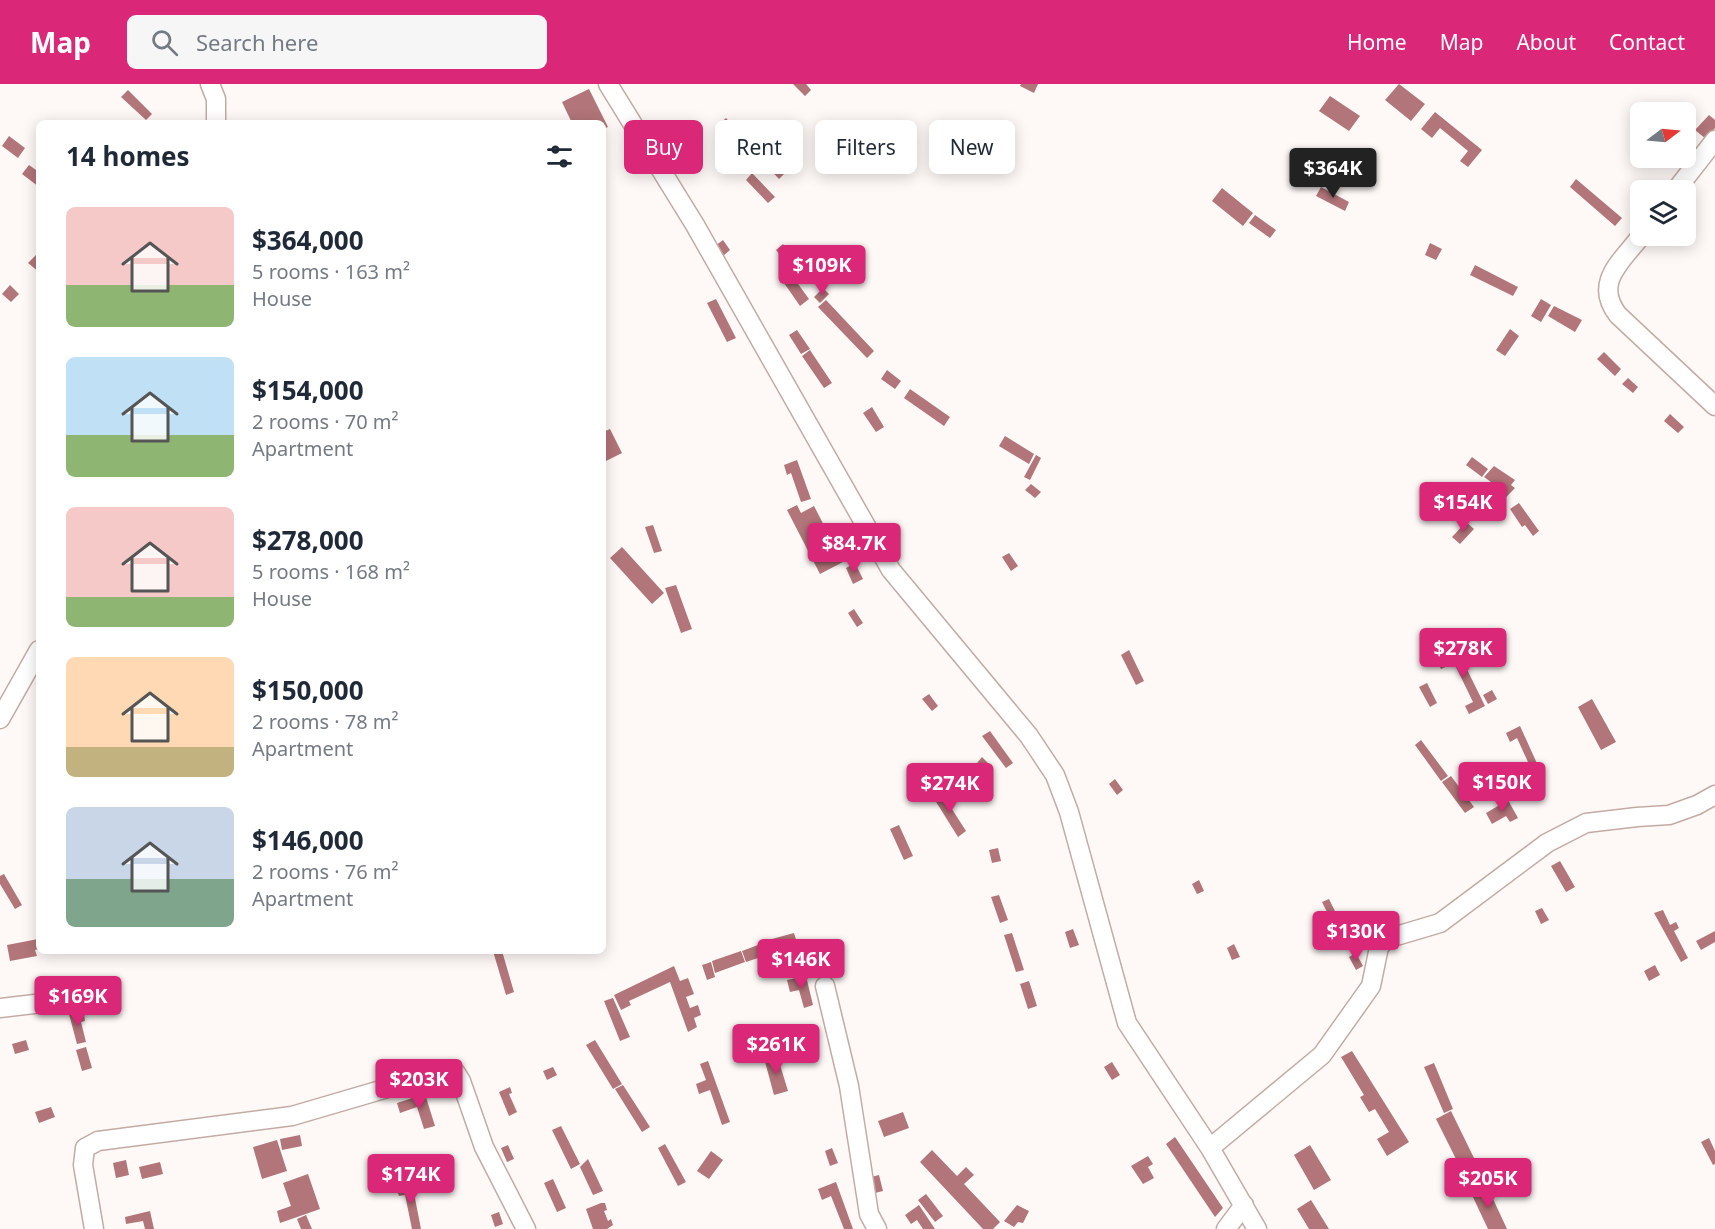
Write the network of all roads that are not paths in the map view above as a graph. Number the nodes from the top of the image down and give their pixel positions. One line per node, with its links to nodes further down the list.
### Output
1 (210, 84): 3 (street)
2 (608, 84): 14 (street)
3 (216, 120)
4 (1715, 140): 5 (street)
5 (1684, 180)
6 (1633, 246): 7 (street)
7 (1715, 406)
8 (36, 655): 9 (street)
9 (0, 719)
10 (1715, 795): 14 (street)
11 (825, 986): 18 (street)
12 (94, 997): 13 (street)
13 (0, 1008)
14 (1210, 1148): 15 (street)
15 (1244, 1205): 19 (street); 20 (street)
16 (94, 1229): 17 (street)
17 (526, 1229)
18 (877, 1229)
19 (1226, 1229)
20 (1257, 1229)

